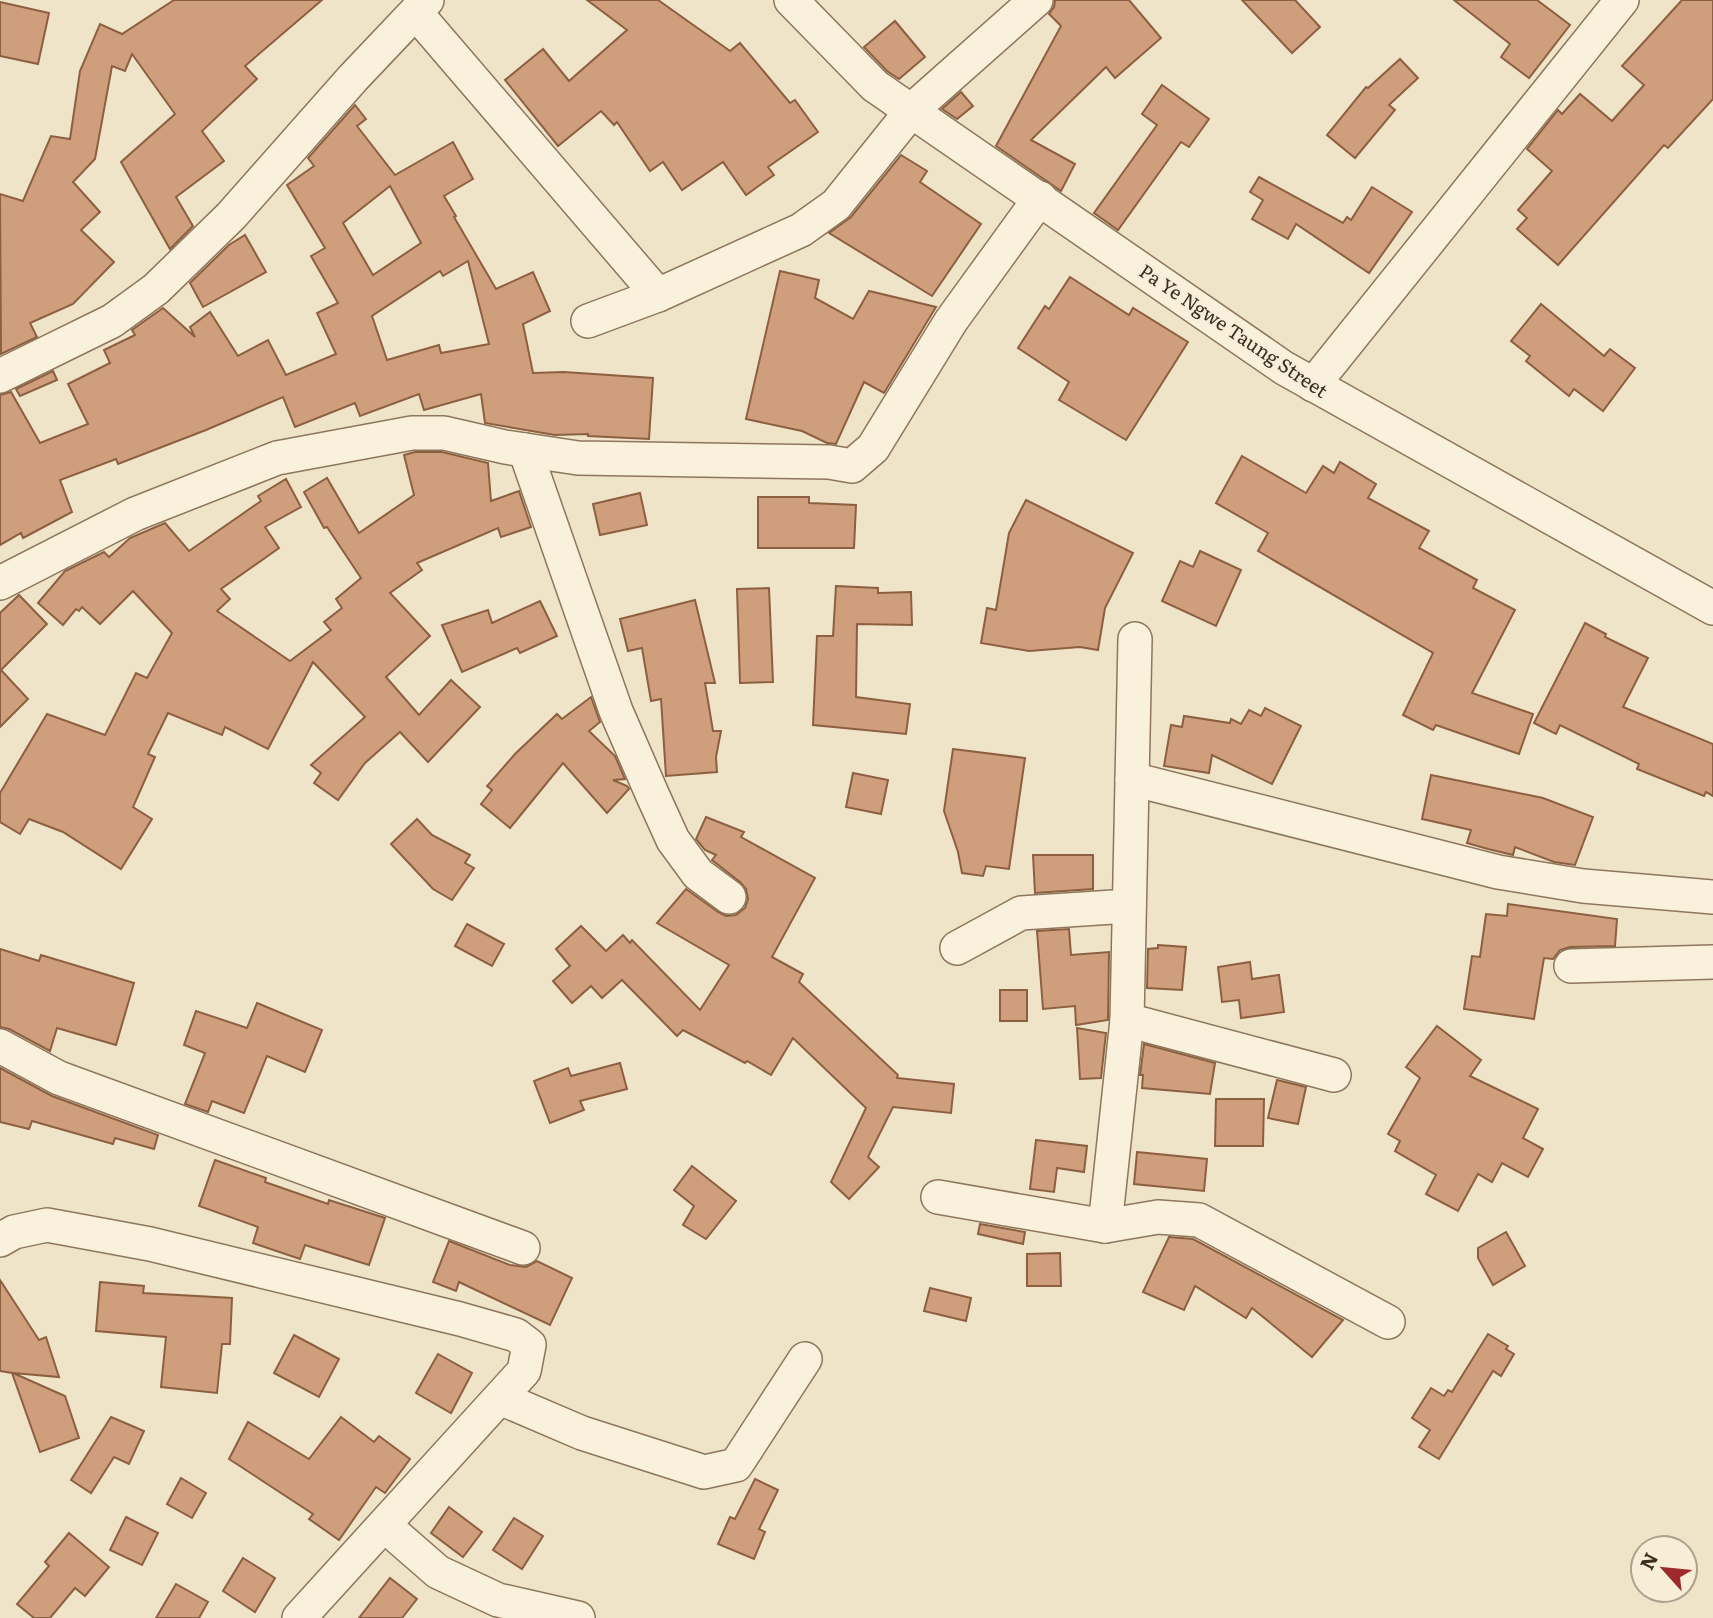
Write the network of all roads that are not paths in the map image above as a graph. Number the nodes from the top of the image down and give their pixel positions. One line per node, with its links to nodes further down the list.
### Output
1 (792, 0): 5 (street, Pa Ye Ngwe Taung Street)
2 (1036, 0): 5 (street)
3 (1622, 0): 10 (street)
4 (421, 6): 7 (street); 9 (street)
5 (912, 109): 6 (street, Pa Ye Ngwe Taung Street); 7 (street)
6 (1040, 198): 10 (street, Pa Ye Ngwe Taung Street); 11 (street)
7 (658, 295): 8 (street)
8 (587, 321)
9 (0, 376)
10 (1313, 386): 13 (street, Pa Ye Ngwe Taung Street)
11 (525, 450): 12 (street); 16 (street)
12 (0, 583)
13 (1713, 608)
14 (1135, 639): 15 (street)
15 (1132, 779): 17 (street); 18 (street)
16 (729, 897)
17 (1713, 897)
18 (1129, 906): 19 (street); 22 (street)
19 (957, 948)
20 (1713, 962): 21 (street)
21 (1571, 965)
22 (1127, 1020): 24 (street); 26 (street)
23 (0, 1046): 28 (street)
24 (1334, 1075)
25 (938, 1197): 26 (street)
26 (1105, 1226): 29 (street)
27 (0, 1240): 31 (street)
28 (523, 1248)
29 (1388, 1322)
30 (805, 1359): 31 (street)
31 (500, 1398): 32 (street)
32 (384, 1525): 33 (street); 34 (street)
33 (312, 1614)
34 (578, 1618)

